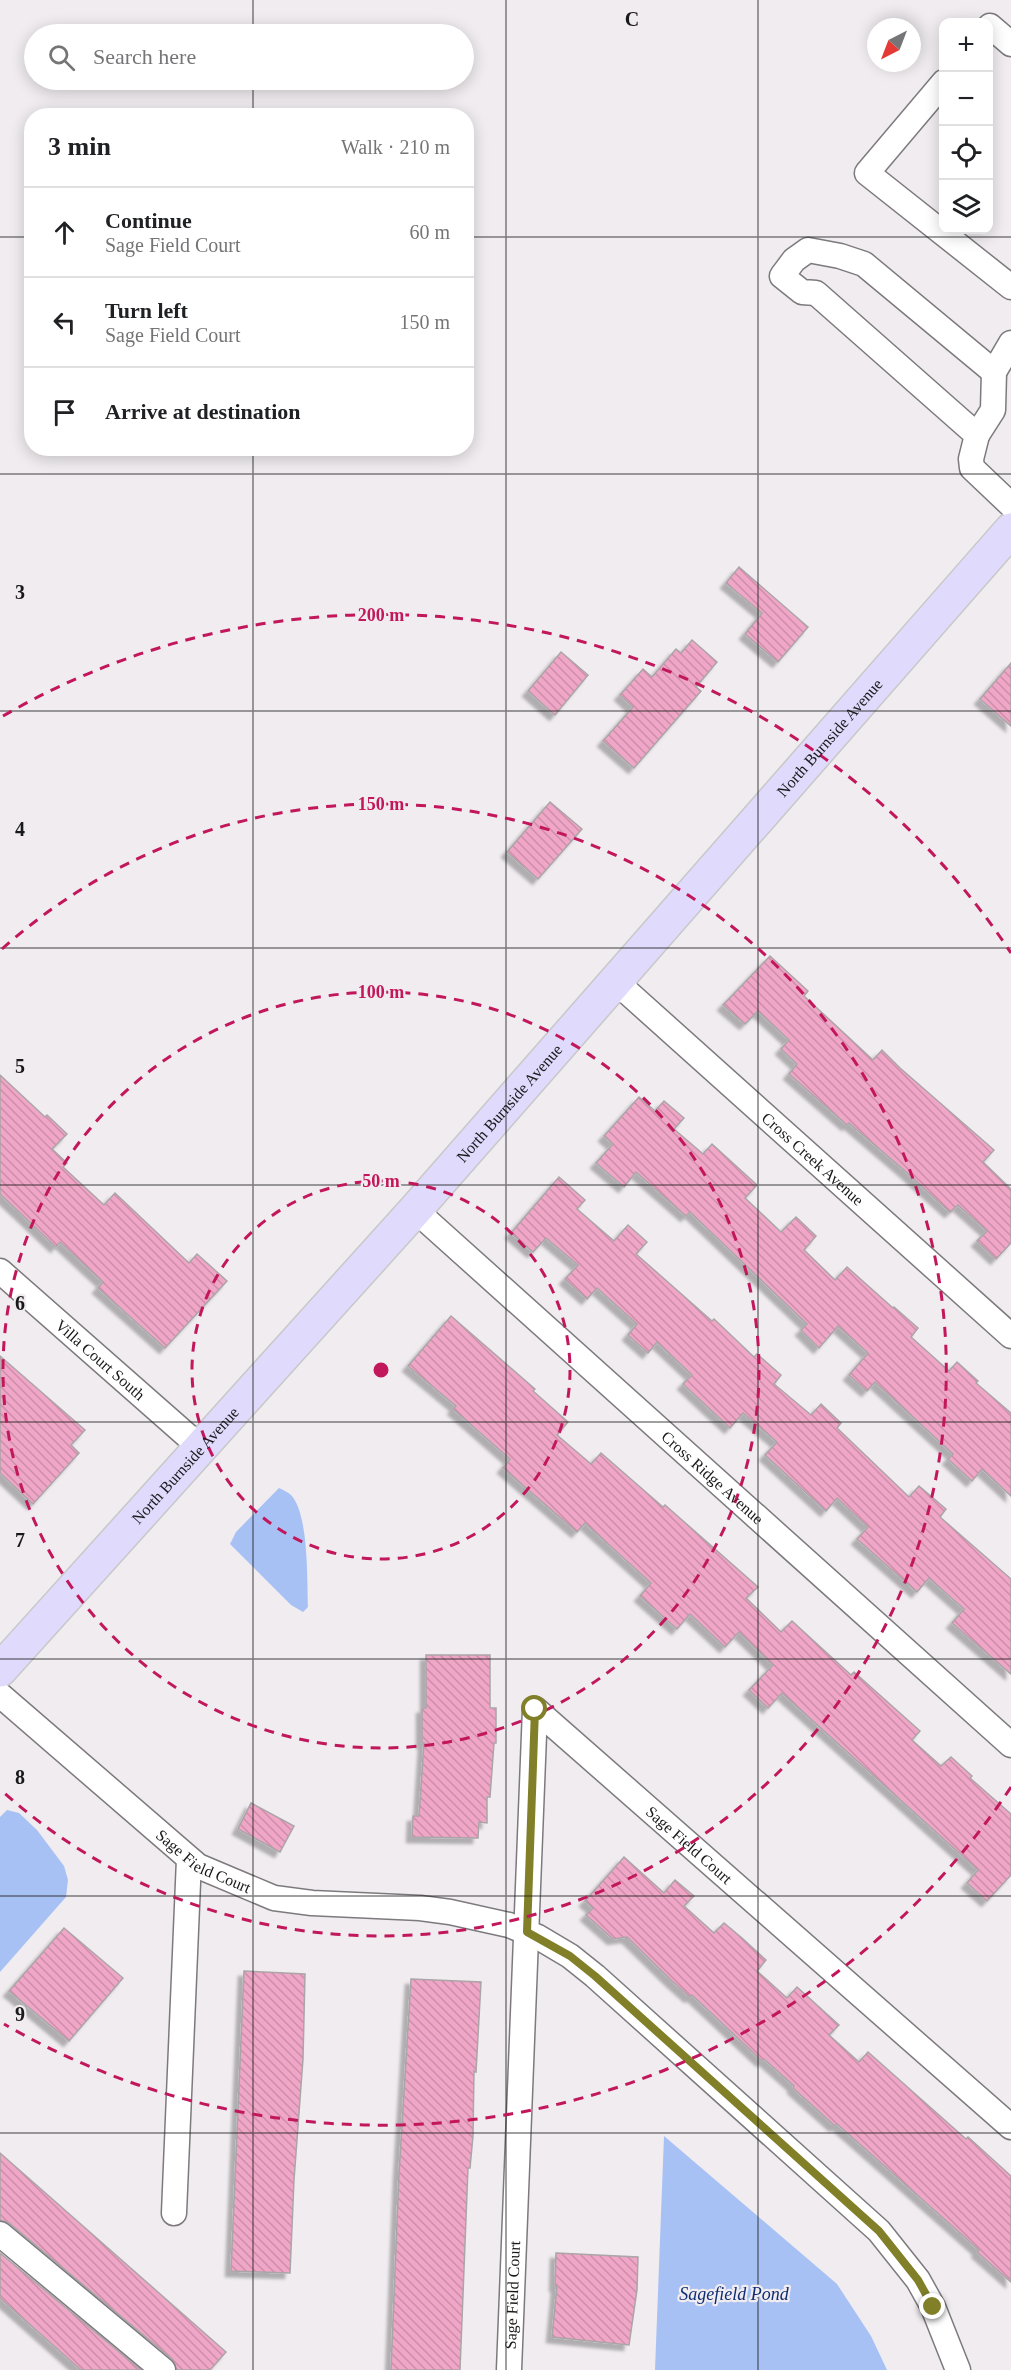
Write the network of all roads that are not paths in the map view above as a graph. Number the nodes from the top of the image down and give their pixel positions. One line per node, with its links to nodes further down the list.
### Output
1 (993, 29): 2 (street)
2 (1011, 44)
3 (939, 88): 4 (street)
4 (1011, 287)
5 (1011, 343): 6 (street)
6 (994, 372): 7 (street); 7 (street)
7 (977, 435): 8 (street)
8 (1011, 505)
9 (1011, 530): 10 (main road, North Burnside Avenue)
10 (615, 981): 11 (main road, North Burnside Avenue); 13 (street, Cross Creek Avenue)
11 (415, 1210): 14 (main road, North Burnside Avenue); 17 (street, Cross Ridge Avenue)
12 (0, 1271): 14 (street, Villa Court South)
13 (1011, 1336)
14 (200, 1447): 15 (main road, North Burnside Avenue)
15 (0, 1670)
16 (0, 1695): 18 (street, Sage Field Court)
17 (1011, 1744)
18 (189, 1858): 19 (street, Sage Field Court); 21 (street)
19 (527, 1932): 20 (street, Sage Field Court); 24 (street, Sage Field Court); 25 (street, Sage Field Court)
20 (1011, 2127)
21 (174, 2213)
22 (0, 2234): 23 (street)
23 (163, 2370)
24 (509, 2370)
25 (958, 2370)

